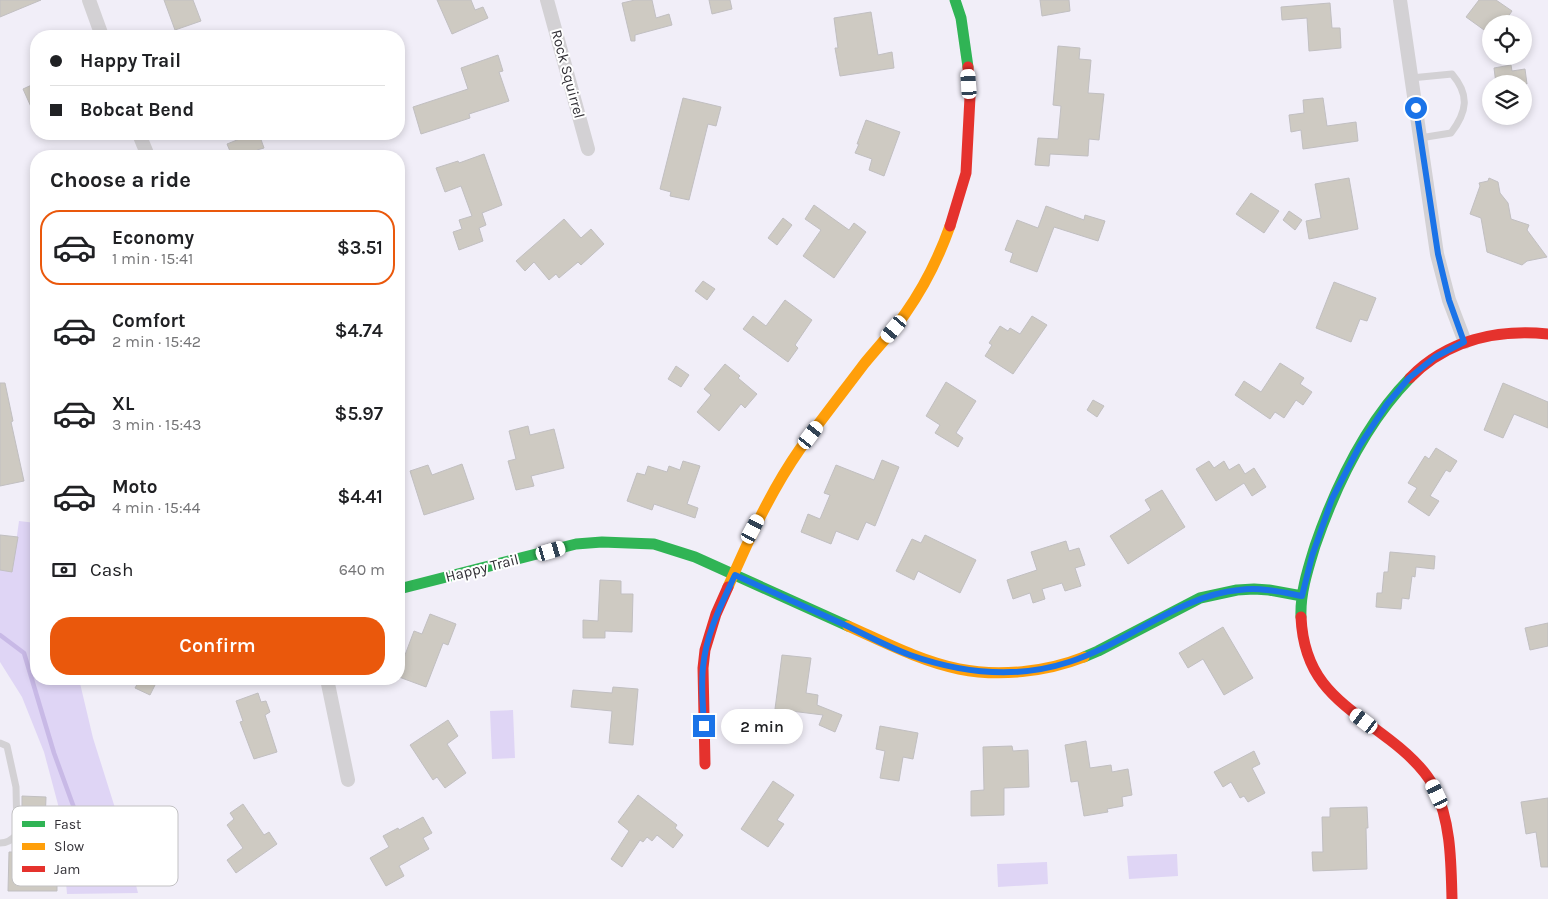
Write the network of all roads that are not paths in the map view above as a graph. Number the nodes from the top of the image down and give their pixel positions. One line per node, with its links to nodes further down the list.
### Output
1 (89, 0): 5 (street)
2 (547, 0): 8 (street, Rock Squirrel)
3 (955, 0): 11 (street)
4 (1400, 0): 6 (street)
5 (100, 30)
6 (1412, 78): 7 (street); 7 (lane)
7 (1420, 138): 10 (street)
8 (588, 149)
9 (1548, 334): 10 (street)
10 (1464, 342): 13 (street)
11 (735, 575): 12 (street, Happy Trail); 13 (street, Happy Trail); 16 (street)
12 (405, 587)
13 (1302, 596): 21 (street)
14 (328, 685): 17 (street)
15 (0, 742): 18 (lane)
16 (705, 764)
17 (348, 780)
18 (16, 806)
19 (12, 839): 20 (lane)
20 (0, 843)
21 (1452, 899)

